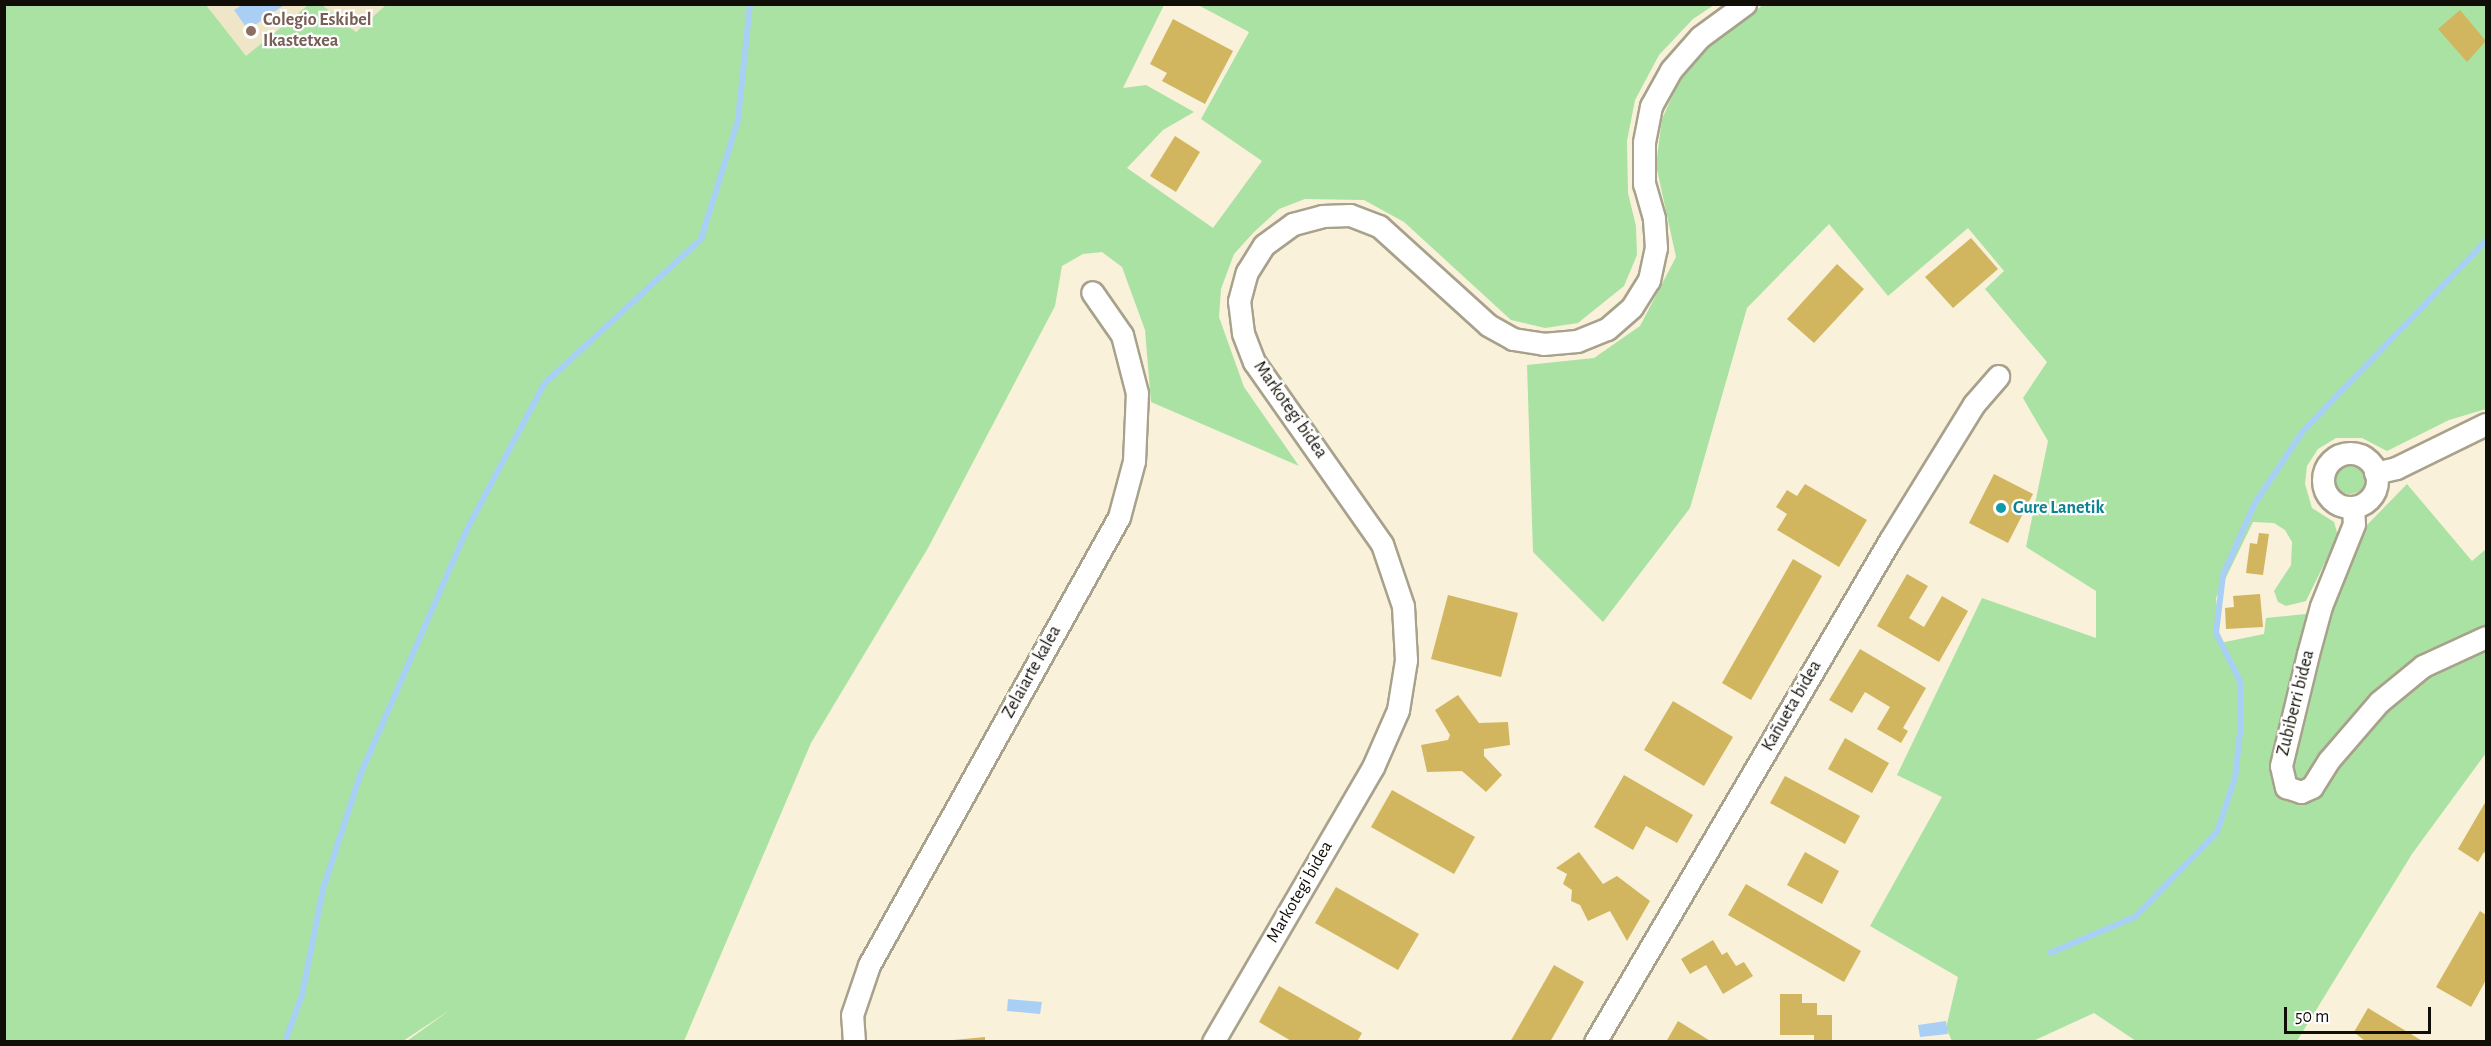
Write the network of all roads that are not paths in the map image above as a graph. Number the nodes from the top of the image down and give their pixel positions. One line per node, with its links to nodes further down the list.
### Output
1 (1745, 4): 9 (street, Markotegi bidea)
2 (1092, 292): 8 (street, Zelaiarte kalea)
3 (1998, 376): 10 (street, Kañueta bidea)
4 (2487, 424): 5 (street)
5 (2375, 473): 6 (street); 6 (street)
6 (2353, 507): 7 (street, Zubiberri bidea)
7 (2487, 637)
8 (854, 1041)
9 (1213, 1041)
10 (1595, 1041)

